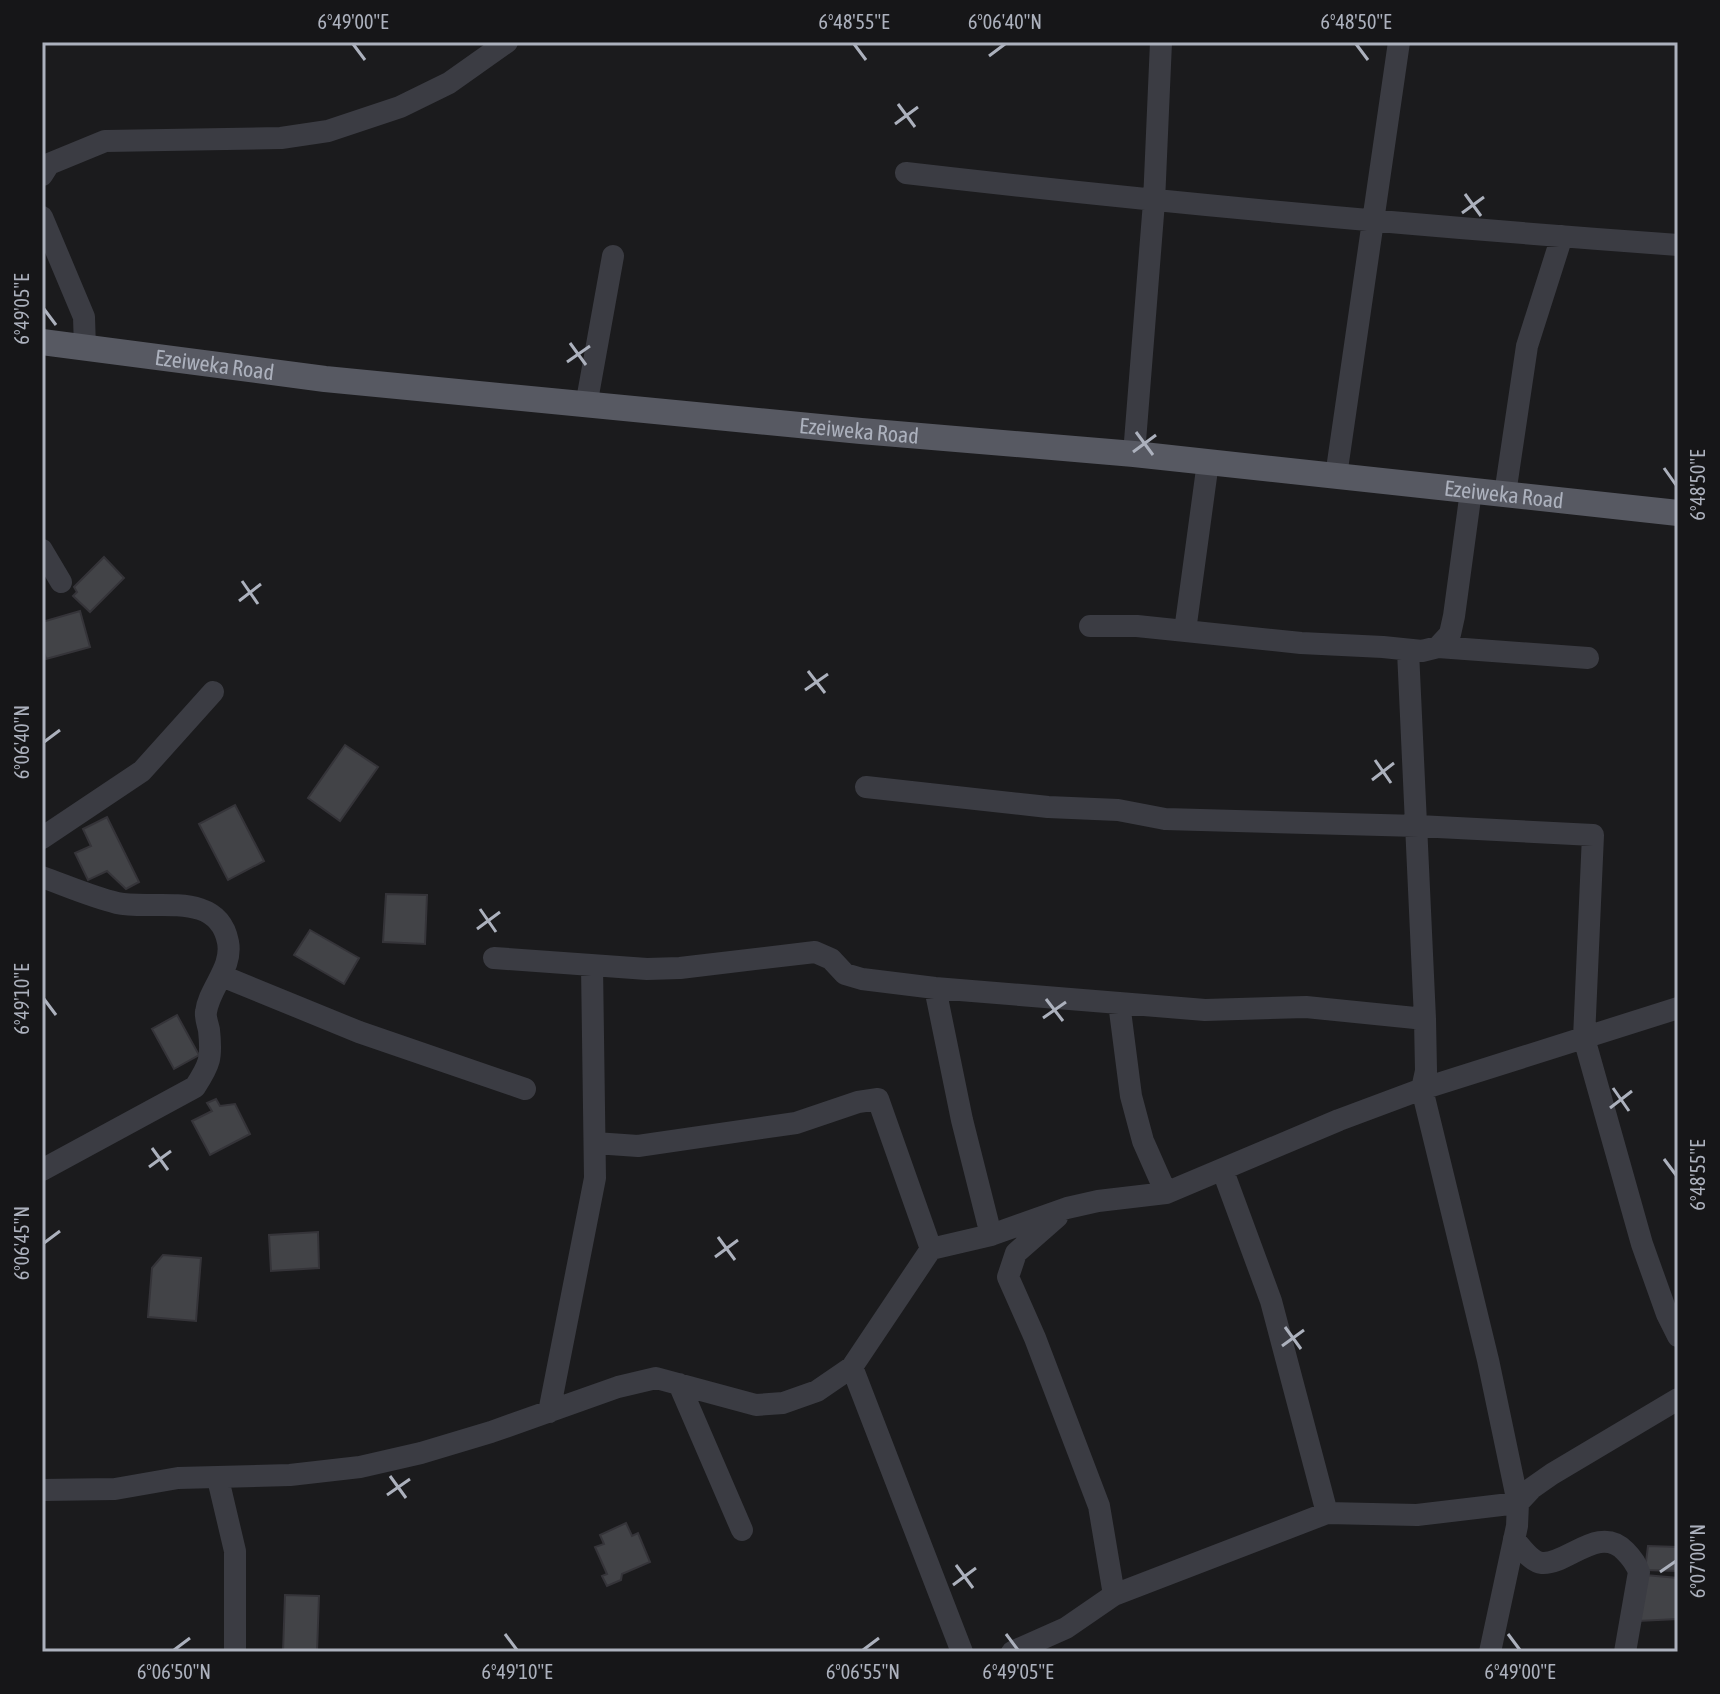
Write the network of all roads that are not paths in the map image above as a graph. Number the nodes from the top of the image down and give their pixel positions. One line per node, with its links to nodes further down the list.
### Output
1 (507, 42): 4 (street)
2 (1161, 42): 6 (street)
3 (1399, 42): 8 (street)
4 (44, 163)
5 (906, 173): 6 (street)
6 (1154, 202): 8 (street); 15 (street)
7 (42, 217): 13 (street)
8 (1374, 222): 9 (street); 17 (street)
9 (1562, 236): 10 (street); 19 (street)
10 (1678, 245)
11 (613, 256): 14 (street)
12 (42, 342): 13 (main road, Ezeiweka Road)
13 (85, 348): 14 (main road, Ezeiweka Road)
14 (586, 406): 15 (main road, Ezeiweka Road)
15 (1134, 454): 16 (main road, Ezeiweka Road)
16 (1208, 462): 17 (main road, Ezeiweka Road); 24 (street)
17 (1336, 476): 18 (main road, Ezeiweka Road)
18 (1471, 491): 19 (main road, Ezeiweka Road); 25 (street)
19 (1505, 494): 20 (main road, Ezeiweka Road)
20 (1678, 513)
21 (42, 550): 22 (street)
22 (61, 582)
23 (1090, 626): 24 (street)
24 (1185, 631): 26 (street)
25 (1438, 647): 26 (street); 27 (street)
26 (1408, 651): 30 (street)
27 (1588, 658)
28 (213, 692): 31 (street)
29 (866, 787): 30 (street)
30 (1418, 826): 39 (street); 40 (street)
31 (42, 838)
32 (42, 877): 35 (street)
33 (494, 958): 34 (street)
34 (592, 966): 36 (street); 43 (street)
35 (222, 976): 41 (street); 44 (street)
36 (935, 988): 37 (street); 48 (street)
37 (1119, 1003): 39 (street); 46 (street)
38 (1678, 1008): 40 (street)
39 (1425, 1019): 42 (street)
40 (1584, 1038): 42 (street); 50 (street)
41 (525, 1089)
42 (1422, 1089): 45 (street); 57 (street)
43 (595, 1143): 49 (street); 54 (street)
44 (42, 1170)
45 (1223, 1171): 46 (street); 58 (street)
46 (1166, 1193): 47 (street)
47 (1067, 1208): 48 (street); 61 (street)
48 (991, 1235): 49 (street)
49 (931, 1249): 51 (street)
50 (1678, 1336)
51 (852, 1367): 52 (street); 63 (street)
52 (679, 1384): 54 (street); 59 (street)
53 (1678, 1399): 57 (street)
54 (549, 1412): 55 (street)
55 (218, 1479): 56 (street); 62 (street)
56 (42, 1490)
57 (1518, 1503): 58 (street); 60 (street)
58 (1327, 1513): 61 (street)
59 (742, 1530)
60 (1514, 1539): 65 (street); 66 (street)
61 (1114, 1595): 64 (street)
62 (235, 1652)
63 (962, 1652)
64 (1012, 1652)
65 (1490, 1652)
66 (1625, 1652)

